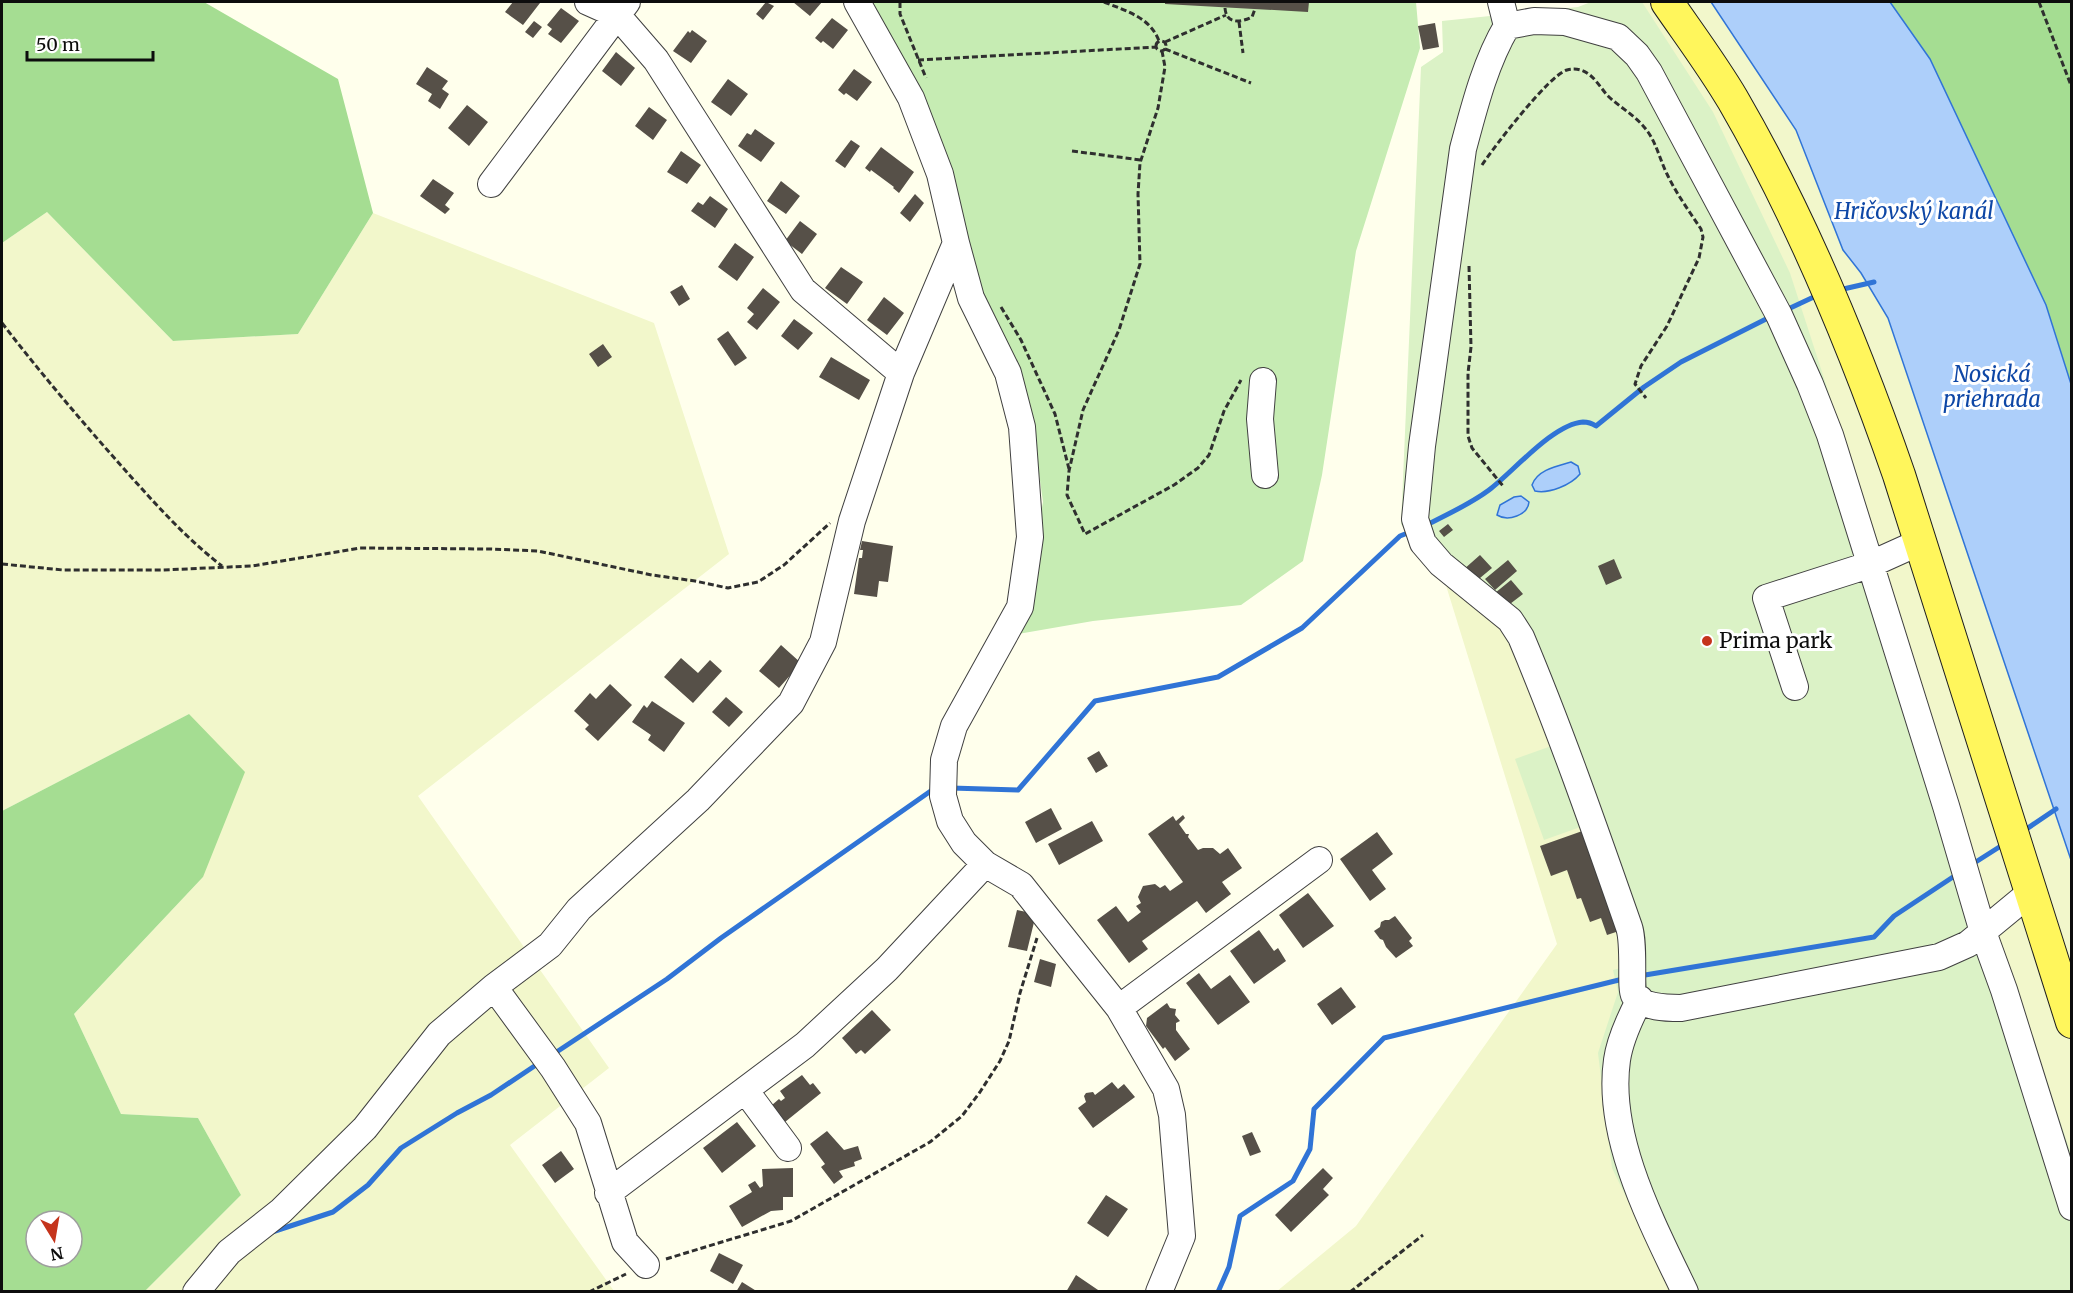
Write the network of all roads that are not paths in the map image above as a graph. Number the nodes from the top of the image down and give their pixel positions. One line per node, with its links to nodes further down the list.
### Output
1 (588, 2): 5 (street)
2 (857, 2): 8 (street)
3 (1501, 2): 6 (street)
4 (1667, 2): 12 (main road)
5 (622, 8): 7 (street); 9 (street)
6 (1508, 26): 13 (street); 20 (street)
7 (491, 184)
8 (956, 243): 9 (street); 16 (street)
9 (901, 373): 19 (street)
10 (1253, 380): 11 (street)
11 (1265, 475)
12 (1920, 542): 13 (street); 17 (main road)
13 (1869, 564): 14 (street); 18 (street)
14 (1795, 687)
15 (1319, 861): 21 (street)
16 (985, 864): 21 (street); 23 (street)
17 (2031, 892): 18 (street); 22 (main road)
18 (1983, 932): 20 (street); 26 (street)
19 (494, 987): 25 (street); 28 (street)
20 (1640, 999): 30 (street)
21 (1119, 1008): 29 (street)
22 (2072, 1022)
23 (745, 1090): 24 (street); 25 (street)
24 (788, 1148)
25 (608, 1194): 27 (street)
26 (2072, 1207)
27 (646, 1265)
28 (196, 1292)
29 (1159, 1292)
30 (1684, 1292)

